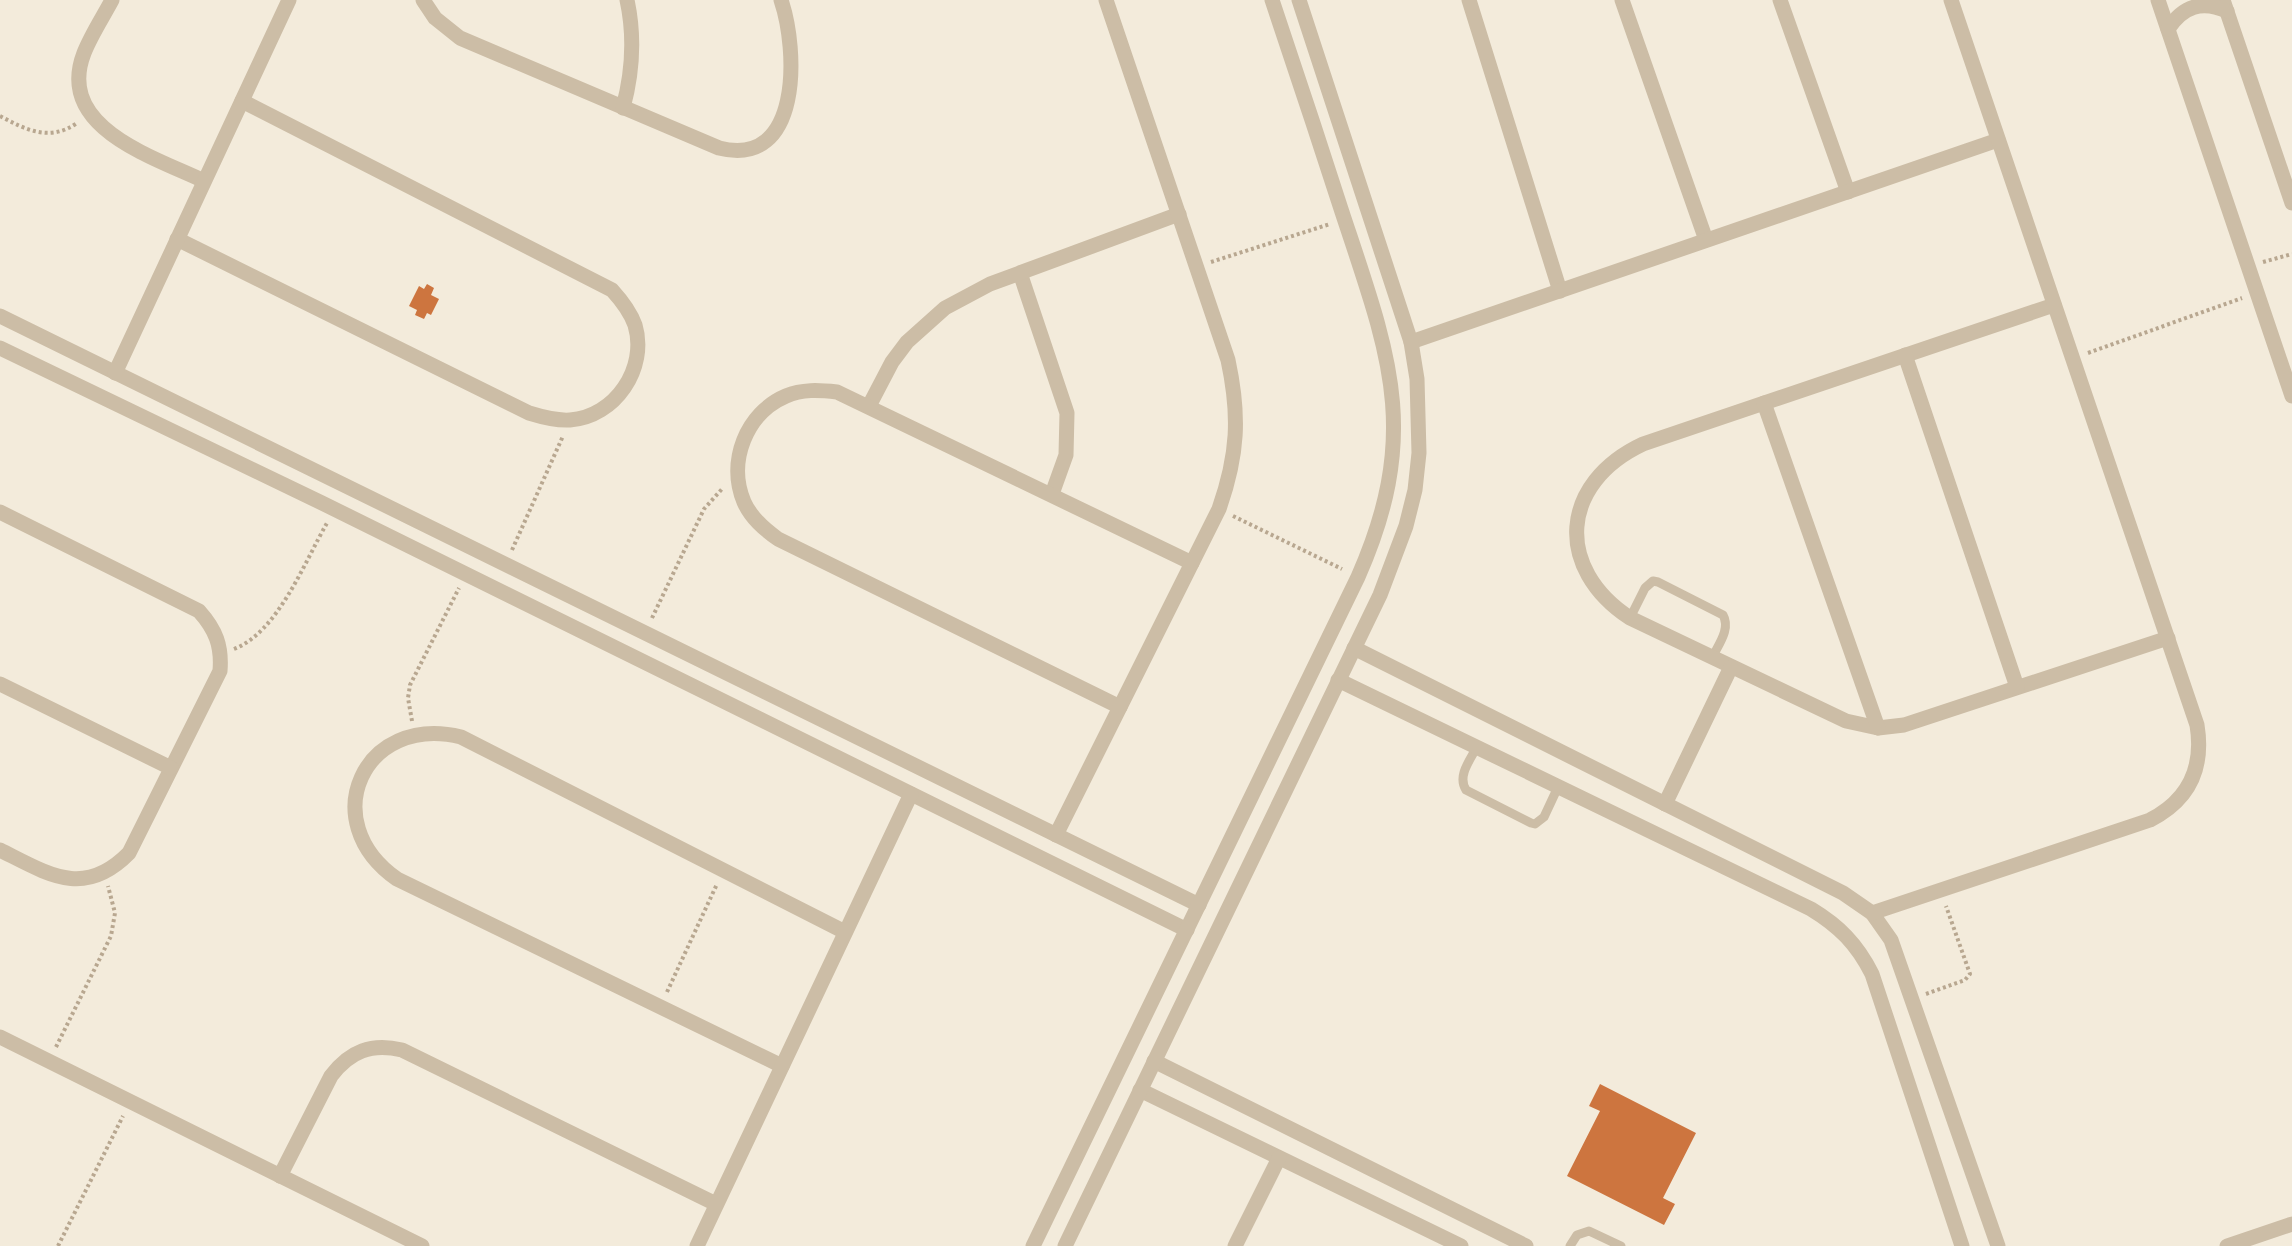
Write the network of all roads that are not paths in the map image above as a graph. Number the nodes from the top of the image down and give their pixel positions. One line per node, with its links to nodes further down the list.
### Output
1 (112, 0): 19 (street)
2 (289, 0): 16 (street)
3 (423, 0): 17 (street)
4 (627, 0): 17 (street)
5 (781, 0): 17 (street)
6 (1106, 0): 22 (street)
7 (1272, 0): 60 (street)
8 (1299, 0): 29 (street)
9 (1469, 0): 26 (street)
10 (1622, 0): 24 (street)
11 (1780, 0): 20 (street)
12 (1950, 0): 18 (street)
13 (2158, 0): 15 (street)
14 (2225, 6): 15 (street); 21 (street)
15 (2168, 29): 33 (street)
16 (242, 101): 19 (street); 23 (street)
17 (623, 108)
18 (1998, 140): 20 (street); 27 (street)
19 (204, 181): 23 (street)
20 (1848, 192): 24 (street)
21 (2292, 203)
22 (1179, 214): 25 (street); 40 (street)
23 (177, 239): 32 (street)
24 (1706, 240): 26 (street)
25 (1020, 273): 35 (street); 37 (street)
26 (1560, 291): 29 (street)
27 (2054, 305): 31 (street); 42 (street)
28 (0, 316): 32 (street)
29 (1411, 342): 43 (street)
30 (0, 348): 38 (street)
31 (1905, 355): 34 (street); 50 (street)
32 (115, 373): 36 (street)
33 (2292, 396)
34 (1764, 403): 41 (street); 52 (street)
35 (869, 406): 37 (street); 51 (street)
36 (334, 480): 38 (street); 44 (street)
37 (1052, 494): 40 (street)
38 (328, 506): 47 (street)
39 (0, 512): 54 (street)
40 (1192, 563): 51 (street)
41 (1630, 618): 45 (street); 45 (lane)
42 (2168, 638): 50 (street); 61 (street)
43 (1354, 648): 48 (street); 57 (street)
44 (681, 650): 47 (street); 58 (street)
45 (1712, 658): 46 (street)
46 (1731, 667): 52 (street); 57 (street)
47 (669, 674): 56 (street)
48 (1338, 680): 53 (street); 65 (street)
49 (0, 684): 54 (street)
50 (2017, 687): 52 (street)
51 (1120, 707): 58 (street)
52 (1878, 728)
53 (1476, 747): 55 (street); 55 (lane)
54 (171, 768): 59 (street)
55 (1558, 787): 81 (street)
56 (911, 794): 62 (street); 63 (street)
57 (1665, 804): 61 (street)
58 (1056, 835): 60 (street)
59 (0, 850)
60 (1199, 905): 62 (street)
61 (1872, 914): 82 (street)
62 (1186, 930): 74 (street)
63 (845, 932): 66 (street); 66 (street)
64 (0, 1037): 69 (street)
65 (1154, 1061): 67 (street); 78 (street)
66 (782, 1065): 70 (street)
67 (1140, 1090): 68 (street); 75 (street)
68 (1279, 1158): 76 (street); 77 (street)
69 (280, 1176): 70 (street); 72 (street)
70 (716, 1204): 73 (street)
71 (2292, 1224): 83 (street)
72 (422, 1246)
73 (697, 1246)
74 (1033, 1246)
75 (1065, 1246)
76 (1235, 1246)
77 (1461, 1246)
78 (1526, 1246)
79 (1570, 1246): 80 (lane)
80 (1621, 1246)
81 (1962, 1246)
82 (1998, 1246)
83 (2227, 1246)

